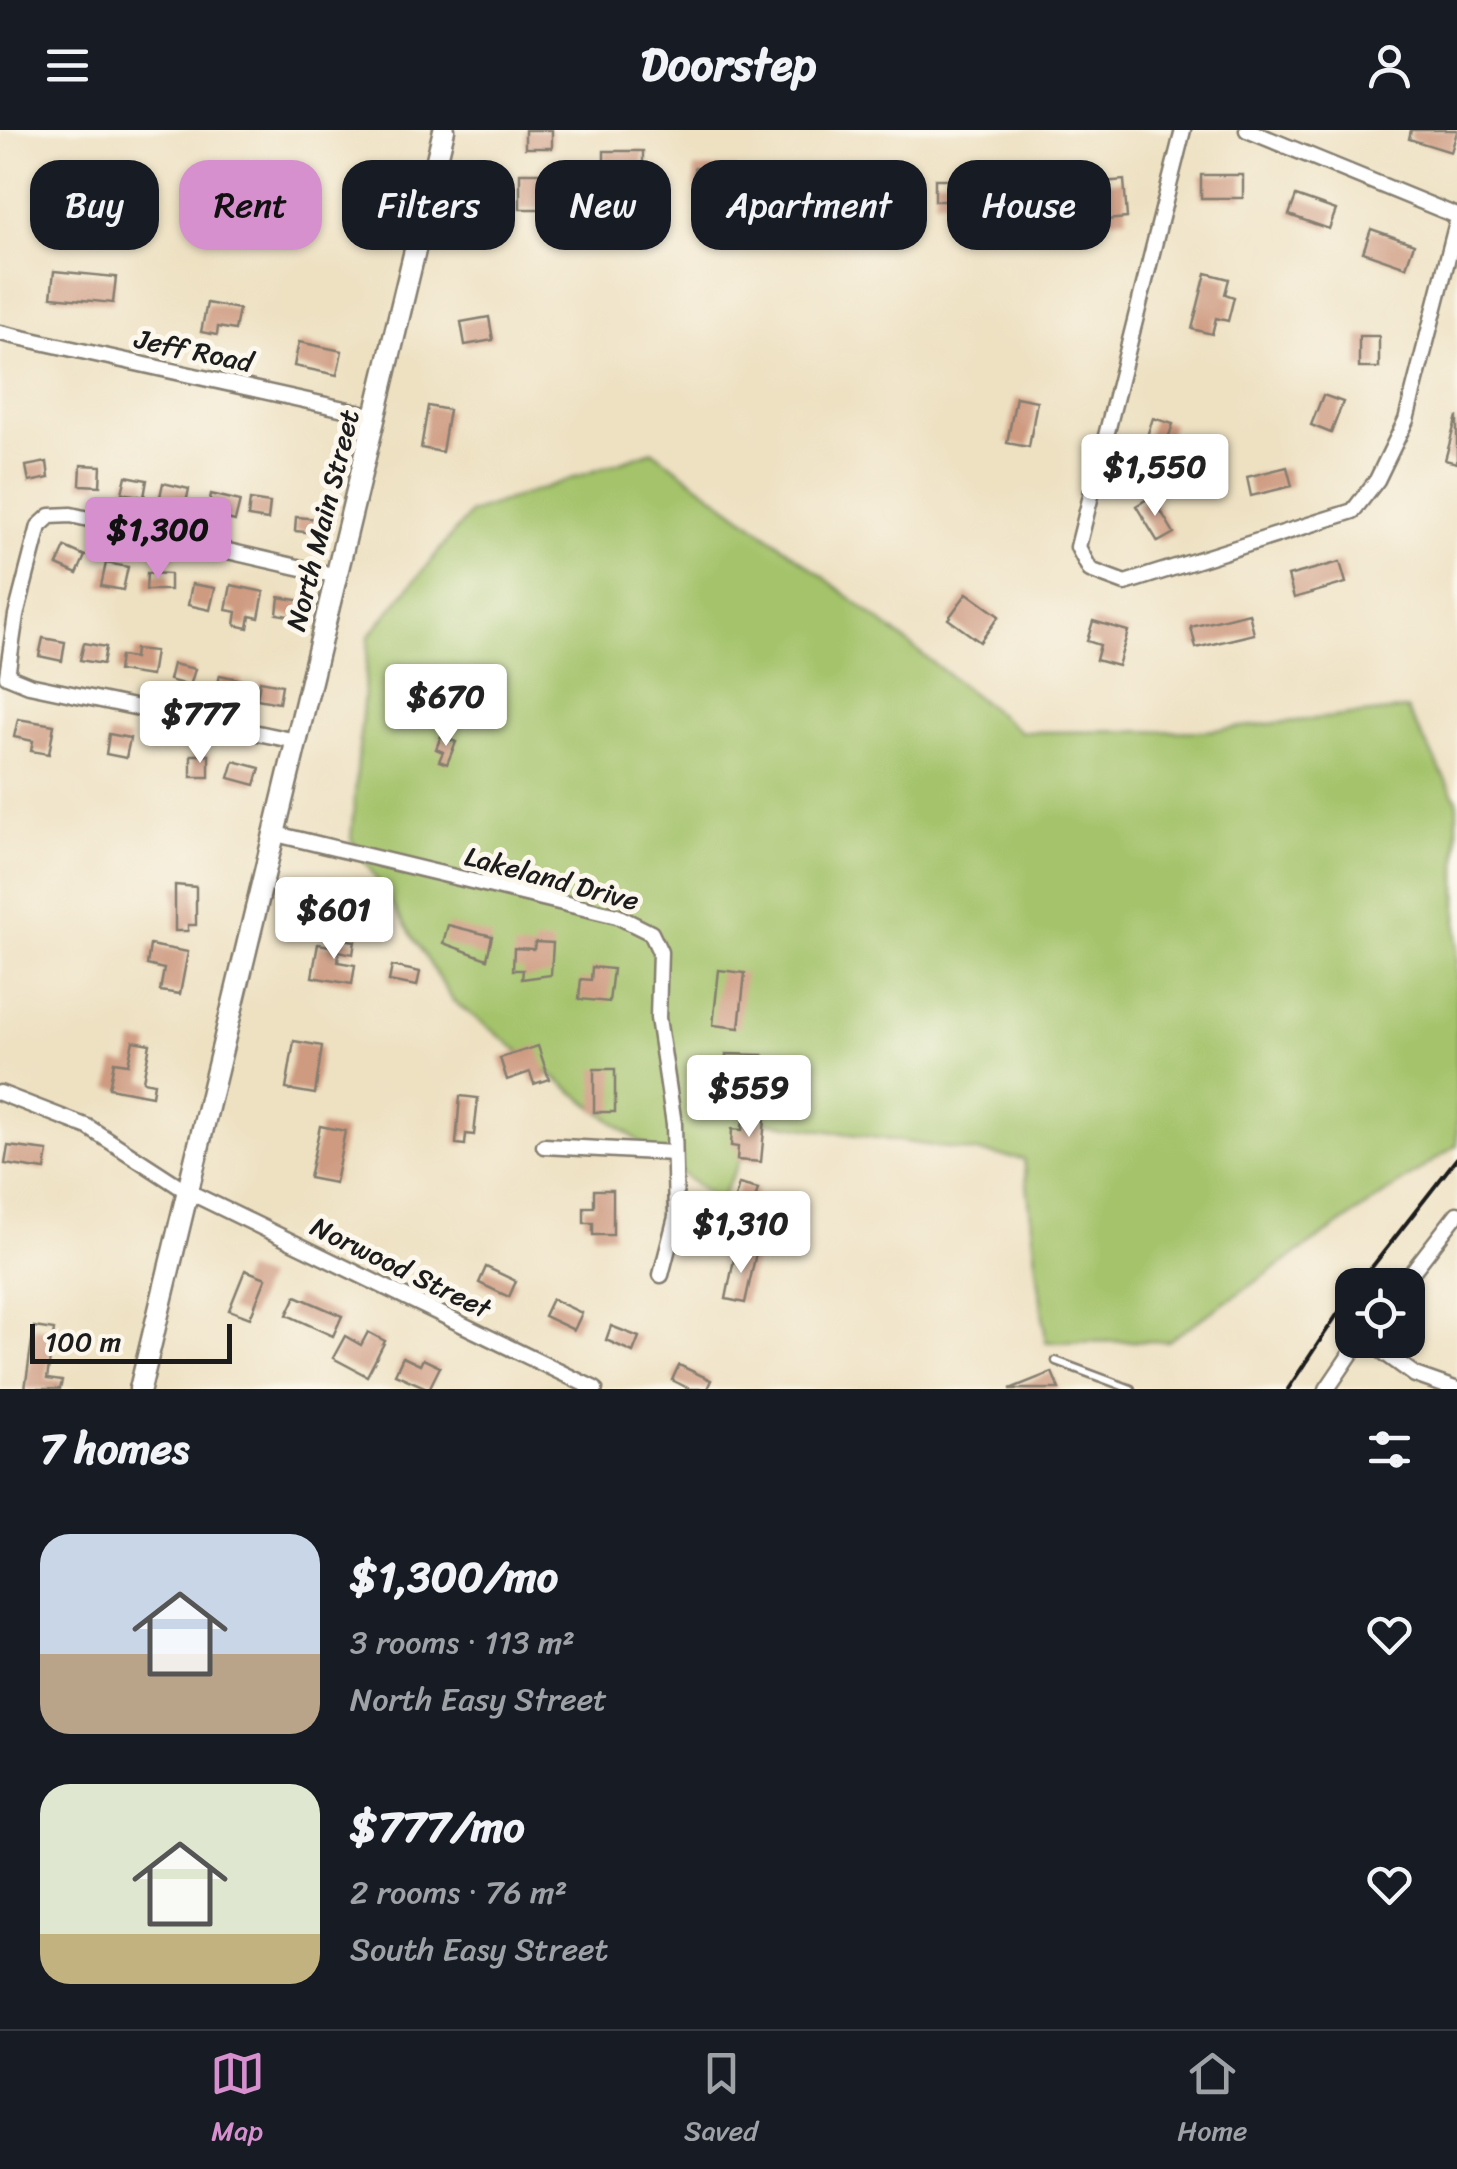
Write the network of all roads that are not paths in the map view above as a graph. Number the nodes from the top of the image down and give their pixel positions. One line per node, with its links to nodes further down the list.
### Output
1 (444, 130): 6 (street, North Main Street)
2 (1183, 130): 4 (street)
3 (1256, 131): 4 (street)
4 (1457, 220)
5 (0, 333): 6 (street, Jeff Road)
6 (376, 416): 7 (street, North Main Street)
7 (338, 576): 8 (street, North Main Street); 8 (street)
8 (296, 741): 9 (street, North Main Street)
9 (276, 834): 12 (street, Lakeland Drive); 13 (street, North Main Street)
10 (0, 1093): 13 (street, Norwood Street)
11 (544, 1146): 12 (street)
12 (674, 1153): 16 (street, Lakeland Drive)
13 (185, 1190): 20 (street, North Main Street); 21 (street, Norwood Street)
14 (1457, 1214): 15 (street)
15 (1415, 1268)
16 (661, 1276)
17 (1350, 1358): 23 (street)
18 (1390, 1358): 24 (street)
19 (1056, 1360): 22 (lane)
20 (140, 1389)
21 (595, 1389)
22 (1131, 1389)
23 (1327, 1389)
24 (1456, 1389)

